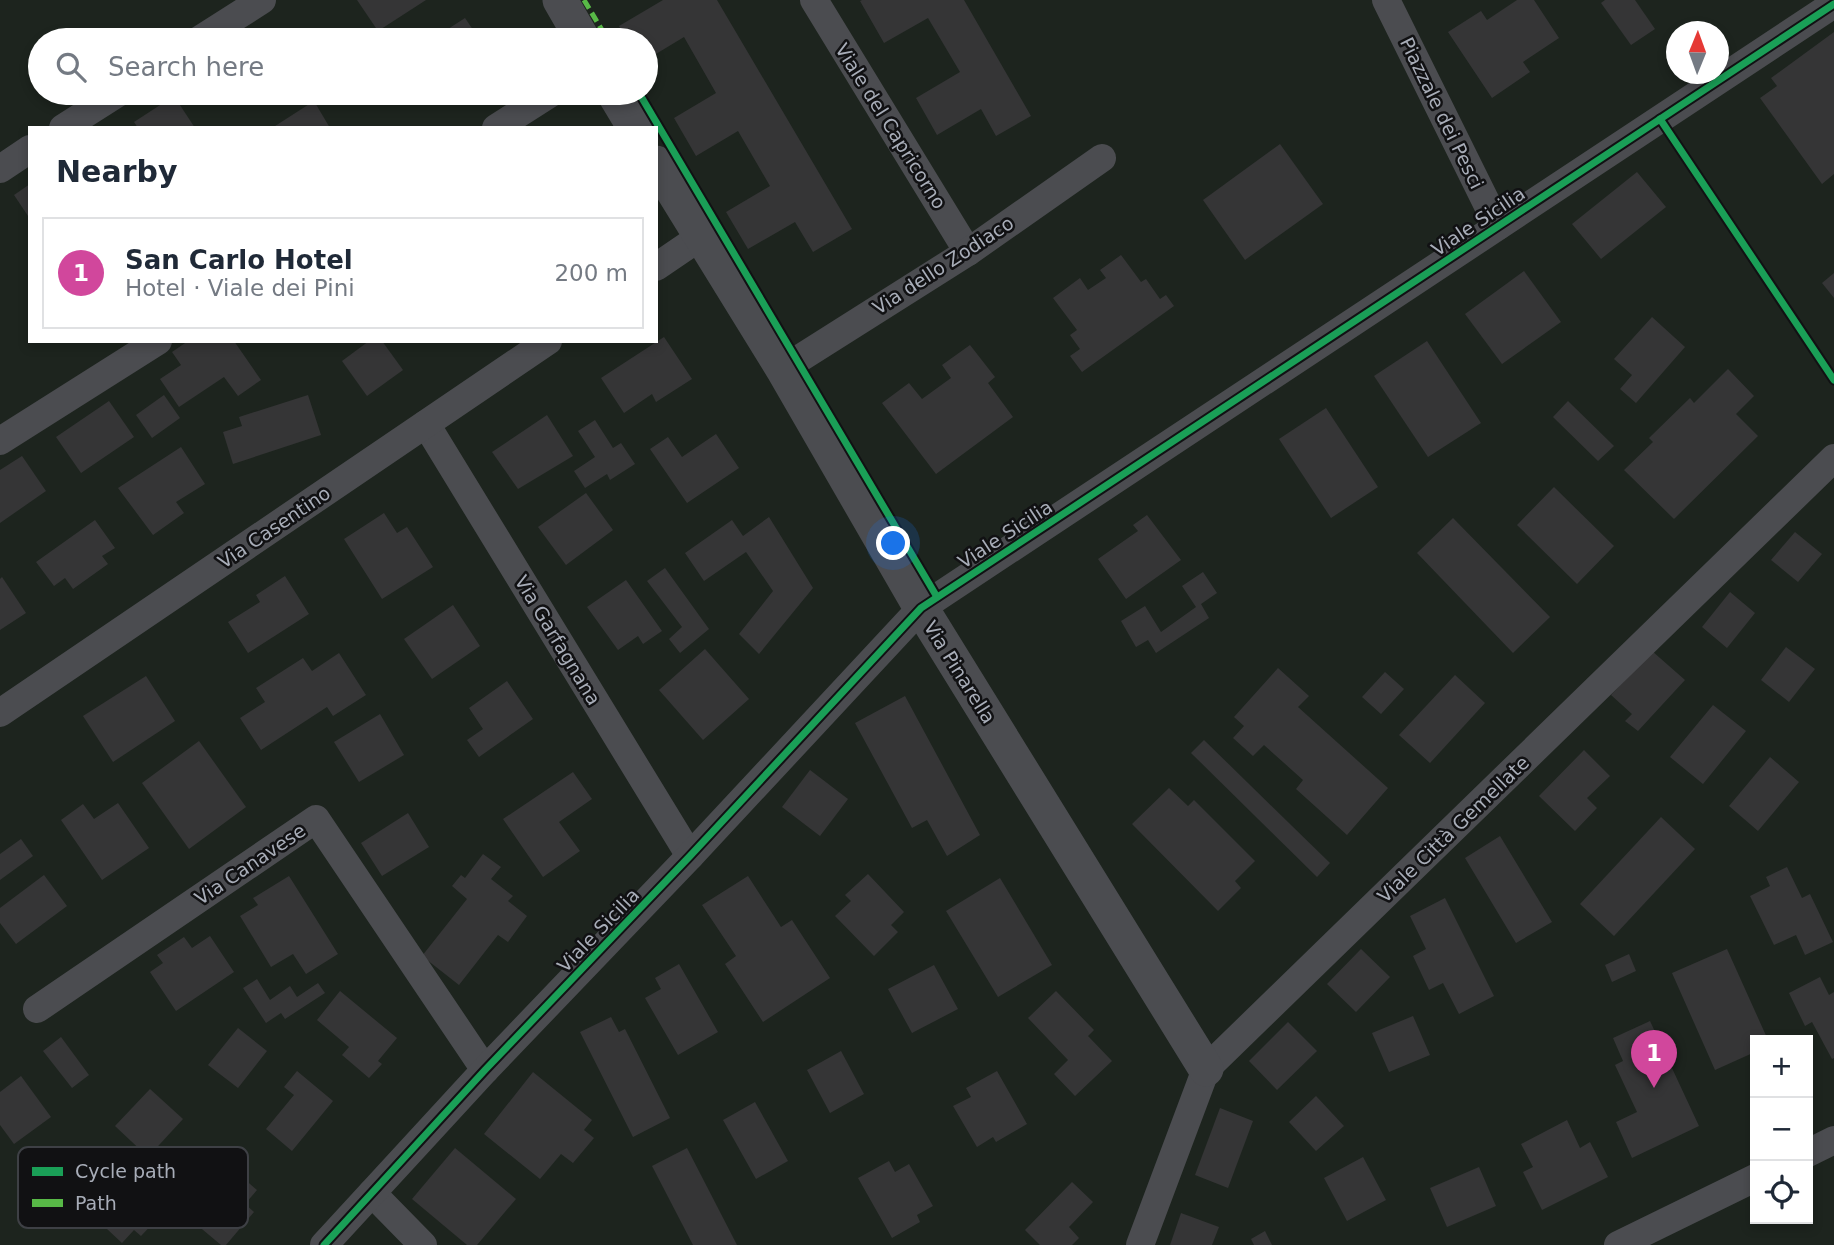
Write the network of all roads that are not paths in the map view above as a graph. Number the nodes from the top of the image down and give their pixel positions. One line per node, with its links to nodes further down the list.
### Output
1 (262, 0): 6 (street)
2 (560, 0): 7 (street)
3 (814, 0): 20 (street, Viale del Capricorno)
4 (1386, 0): 18 (street, Piazzale dei Pesci)
5 (1834, 4): 18 (street, Viale Sicilia)
6 (218, 28)
7 (576, 28)
8 (99, 105): 11 (street)
9 (532, 105): 12 (street)
10 (621, 105): 13 (street)
11 (66, 126)
12 (499, 126)
13 (634, 126)
14 (28, 150): 17 (street)
15 (1102, 158): 20 (street, Via dello Zodiaco)
16 (658, 166): 19 (street, Via Pinarella)
17 (0, 169)
18 (1498, 226): 28 (street, Viale Sicilia)
19 (700, 237): 21 (street); 24 (street, Via Pinarella)
20 (968, 251): 24 (street, Via dello Zodiaco)
21 (658, 266)
22 (155, 343): 26 (street)
23 (545, 343): 25 (street, Via Casentino)
24 (783, 369): 28 (street, Via Pinarella)
25 (426, 424): 29 (street, Via Casentino); 30 (street, Via Garfagnana)
26 (0, 441)
27 (1829, 472): 32 (street, Viale Città Gemellate)
28 (921, 608): 30 (street, Viale Sicilia); 32 (street, Via Pinarella)
29 (0, 713)
30 (690, 856): 33 (street, Viale Sicilia)
31 (37, 1009): 33 (street, Via Canavese)
32 (1206, 1069): 40 (street, Viale Città Gemellate)
33 (485, 1070): 37 (street, Viale Sicilia)
34 (1834, 1140): 35 (street)
35 (1813, 1150)
36 (1750, 1180): 41 (street)
37 (372, 1194): 38 (street, Viale Sicilia); 39 (street)
38 (324, 1245)
39 (423, 1245)
40 (1140, 1245)
41 (1618, 1245)

